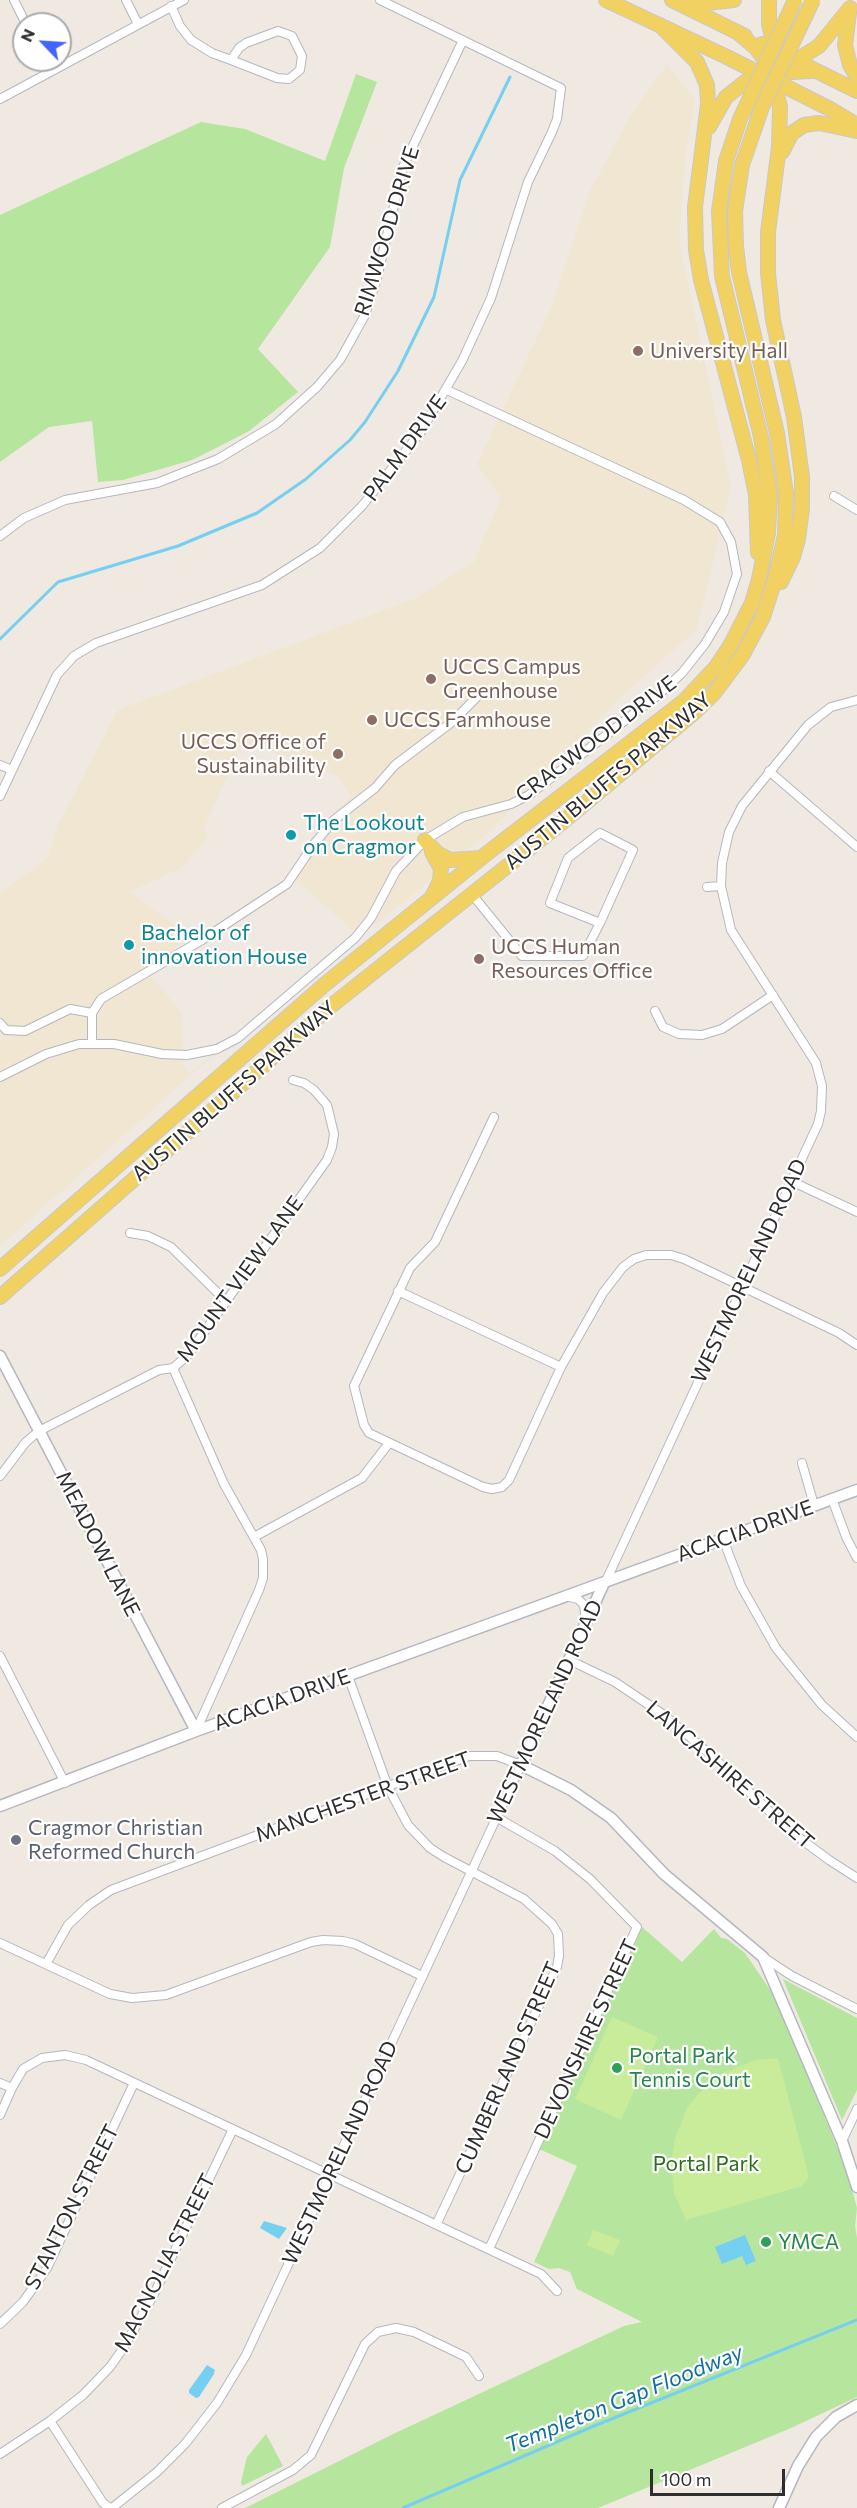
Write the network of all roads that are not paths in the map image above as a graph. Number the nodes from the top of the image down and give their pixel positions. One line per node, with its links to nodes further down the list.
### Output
1 (126, 0): 13 (street)
2 (184, 0): 11 (street)
3 (380, 0): 15 (street, PALM DRIVE)
4 (606, 0): 14 (main road)
5 (673, 0): 6 (main road); 19 (main road)
6 (734, 0)
7 (769, 0): 19 (main road)
8 (795, 0): 33 (main road, AUSTIN BLUFFS PARKWAY, bridge)
9 (813, 0): 34 (main road, AUSTIN BLUFFS PARKWAY, bridge)
10 (851, 4): 12 (main road)
11 (171, 6): 13 (street); 17 (street)
12 (843, 23): 18 (main road); 22 (main road)
13 (138, 24): 16 (street)
14 (660, 25): 19 (main road); 27 (main road)
15 (463, 40): 29 (street, PALM DRIVE); 32 (street, RIMWOOD DRIVE)
16 (72, 60)
17 (231, 60): 17 (street)
18 (794, 60): 19 (main road); 21 (main road)
19 (773, 68): 21 (main road); 25 (main road); 27 (main road); 28 (main road)
20 (50, 72): 24 (street)
21 (823, 74): 23 (main road)
22 (857, 77)
23 (857, 91)
24 (0, 99)
25 (857, 125)
26 (857, 132): 28 (main road)
27 (702, 148): 33 (main road)
28 (778, 163): 34 (main road)
29 (447, 390): 38 (street, PALM DRIVE); 41 (street, CRAGWOOD DRIVE)
30 (834, 496): 31 (street)
31 (857, 510)
32 (0, 536)
33 (759, 579): 43 (main road, AUSTIN BLUFFS PARKWAY)
34 (770, 599): 46 (main road, AUSTIN BLUFFS PARKWAY)
35 (476, 698): 51 (street)
36 (857, 700): 39 (street, WESTMORELAND ROAD)
37 (0, 765): 38 (street)
38 (12, 770): 40 (street, PALM DRIVE)
39 (769, 771): 42 (street); 44 (street, WESTMORELAND ROAD)
40 (0, 796)
41 (425, 840): 43 (main road); 47 (main road); 53 (street, CRAGWOOD DRIVE)
42 (857, 847)
43 (481, 858): 46 (main road); 47 (main road, AUSTIN BLUFFS PARKWAY)
44 (721, 886): 45 (street); 49 (street, WESTMORELAND ROAD)
45 (707, 887)
46 (471, 893): 48 (street); 63 (main road, AUSTIN BLUFFS PARKWAY)
47 (433, 897): 60 (main road, AUSTIN BLUFFS PARKWAY)
48 (600, 923): 48 (street)
49 (773, 995): 50 (street); 57 (street, WESTMORELAND ROAD)
50 (655, 1011)
51 (92, 1013): 52 (street); 53 (street)
52 (0, 1023)
53 (92, 1043): 54 (street, CRAGWOOD DRIVE)
54 (0, 1077)
55 (293, 1080): 64 (street, MOUNT VIEW LANE)
56 (494, 1116): 62 (street)
57 (791, 1181): 58 (street); 61 (street, WESTMORELAND ROAD)
58 (857, 1212)
59 (130, 1233): 64 (street)
60 (0, 1269)
61 (742, 1286): 65 (street); 67 (street); 79 (street, WESTMORELAND ROAD)
62 (398, 1291): 67 (street); 70 (street)
63 (0, 1297)
64 (226, 1302): 68 (street, MOUNT VIEW LANE)
65 (857, 1345)
66 (0, 1356): 69 (street, MEADOW LANE)
67 (561, 1367): 70 (street)
68 (173, 1368): 69 (street, MOUNT VIEW LANE); 76 (street)
69 (39, 1431): 72 (street, MOUNT VIEW LANE); 85 (street, MEADOW LANE)
70 (389, 1443): 76 (street)
71 (802, 1463): 75 (street)
72 (0, 1476)
73 (857, 1490): 74 (street, ACACIA DRIVE)
74 (832, 1499): 75 (street, ACACIA DRIVE); 78 (street)
75 (814, 1505): 77 (street, ACACIA DRIVE)
76 (254, 1537): 85 (street)
77 (723, 1539): 79 (street, ACACIA DRIVE); 86 (street)
78 (857, 1558)
79 (604, 1583): 80 (street, ACACIA DRIVE); 81 (street, WESTMORELAND ROAD)
80 (565, 1596): 81 (street); 84 (street, ACACIA DRIVE)
81 (586, 1622): 83 (street, WESTMORELAND ROAD)
82 (0, 1656): 88 (street)
83 (569, 1660): 87 (street, WESTMORELAND ROAD); 93 (street, LANCASHIRE STREET)
84 (348, 1676): 85 (street, ACACIA DRIVE); 89 (street, CUMBERLAND STREET)
85 (196, 1731): 88 (street, ACACIA DRIVE)
86 (857, 1737)
87 (521, 1765): 89 (street, MANCHESTER STREET); 91 (street, WESTMORELAND ROAD); 95 (street, MANCHESTER STREET)
88 (65, 1783): 90 (street, ACACIA DRIVE)
89 (388, 1787): 92 (street, CUMBERLAND STREET); 96 (street, MANCHESTER STREET)
90 (0, 1806)
91 (496, 1817): 92 (street, WESTMORELAND ROAD); 109 (street, DEVONSHIRE STREET)
92 (471, 1870): 97 (street, WESTMORELAND ROAD); 108 (street, CUMBERLAND STREET)
93 (857, 1878)
94 (0, 1942): 96 (street)
95 (763, 1957): 98 (street, MANCHESTER STREET); 105 (street)
96 (46, 1964): 97 (street)
97 (422, 1976): 106 (street, WESTMORELAND ROAD)
98 (857, 2009)
99 (0, 2083): 101 (street)
100 (134, 2083): 101 (street); 104 (street); 111 (street, STANTON STREET)
101 (12, 2088): 103 (street)
102 (857, 2109): 105 (street)
103 (0, 2115)
104 (233, 2129): 106 (street); 114 (street, MAGNOLIA STREET)
105 (842, 2141): 107 (street)
106 (329, 2175): 108 (street); 116 (street, WESTMORELAND ROAD)
107 (857, 2186)
108 (437, 2223): 109 (street)
109 (489, 2249): 110 (street)
110 (557, 2291)
111 (0, 2324)
112 (478, 2376): 117 (street)
113 (857, 2405): 118 (street)
114 (50, 2421): 115 (street, MAGNOLIA STREET); 116 (street)
115 (0, 2454)
116 (111, 2508)
117 (222, 2508)
118 (779, 2508)

